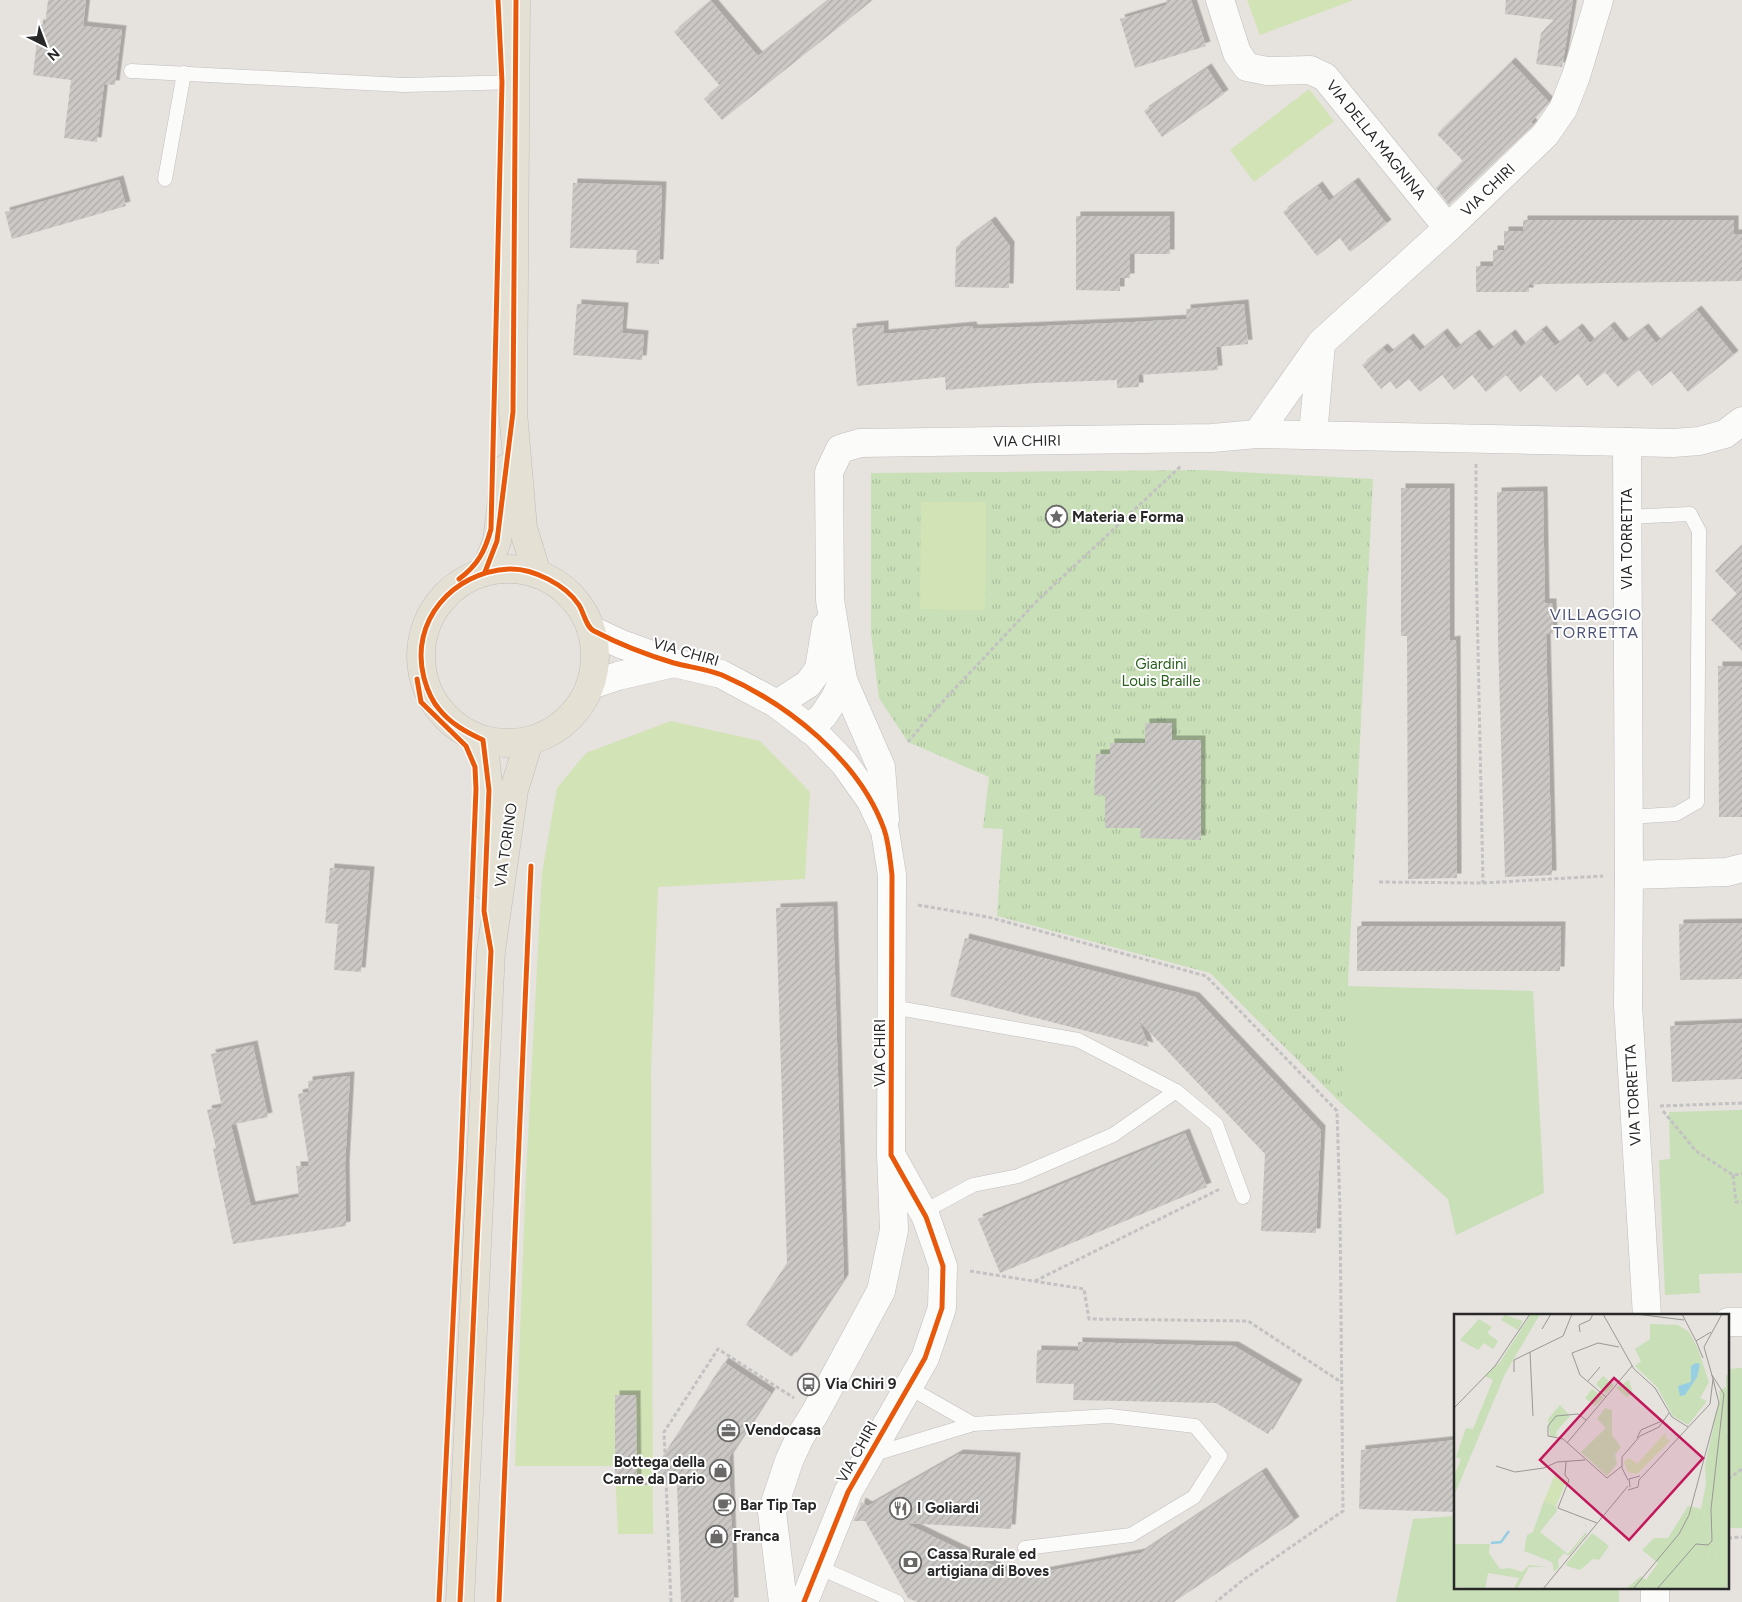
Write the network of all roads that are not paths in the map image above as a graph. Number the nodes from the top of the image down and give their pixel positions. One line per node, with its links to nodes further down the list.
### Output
1 (516, 0): 6 (main road)
2 (1220, 0): 8 (street, VIA DELLA MAGNINA)
3 (1599, 0): 8 (street, VIA CHIRI)
4 (131, 71): 5 (lane)
5 (184, 74): 6 (lane); 7 (lane)
6 (517, 82): 10 (main road)
7 (165, 179)
8 (1448, 228): 9 (street, VIA CHIRI)
9 (1321, 342): 12 (street, VIA CHIRI); 13 (street)
10 (513, 412): 16 (main road); 17 (main road)
11 (1742, 421): 14 (street)
12 (1257, 434): 13 (street); 18 (street, VIA CHIRI)
13 (1313, 435): 14 (street)
14 (1627, 442): 15 (street, VIA TORRETTA)
15 (1627, 517): 27 (street, VIA TORRETTA); 27 (lane)
16 (485, 572): 17 (main road); 25 (main road)
17 (537, 574): 19 (main road)
18 (830, 600): 21 (street, VIA CHIRI); 23 (street, VIA CHIRI)
19 (591, 630): 20 (street, VIA CHIRI); 22 (main road)
20 (674, 663): 22 (street, VIA CHIRI); 23 (street, VIA CHIRI)
21 (843, 680): 24 (street); 28 (street, VIA CHIRI)
22 (591, 685): 26 (main road)
23 (777, 704): 24 (street, VIA CHIRI)
24 (809, 729): 28 (street, VIA CHIRI)
25 (482, 740): 26 (main road); 31 (main road, VIA TORINO)
26 (529, 741): 31 (main road, VIA TORINO)
27 (1629, 817): 30 (street, VIA TORRETTA)
28 (885, 831): 32 (street, VIA CHIRI)
29 (1742, 868): 30 (street)
30 (1629, 874): 37 (street, VIA TORRETTA)
31 (491, 951): 43 (main road, VIA TORINO)
32 (892, 1007): 33 (lane); 34 (street, VIA CHIRI)
33 (1176, 1091): 35 (lane); 36 (lane)
34 (891, 1155): 36 (street, VIA CHIRI); 44 (street, VIA CHIRI)
35 (1243, 1196)
36 (923, 1212): 38 (street, VIA CHIRI)
37 (1647, 1314)
38 (908, 1387): 39 (lane); 40 (street, VIA CHIRI)
39 (973, 1424): 40 (lane); 41 (lane)
40 (869, 1456): 42 (street, VIA CHIRI)
41 (1025, 1548)
42 (818, 1567): 45 (street, VIA CHIRI); 46 (lane)
43 (460, 1602)
44 (783, 1602)
45 (804, 1602)
46 (897, 1602)

